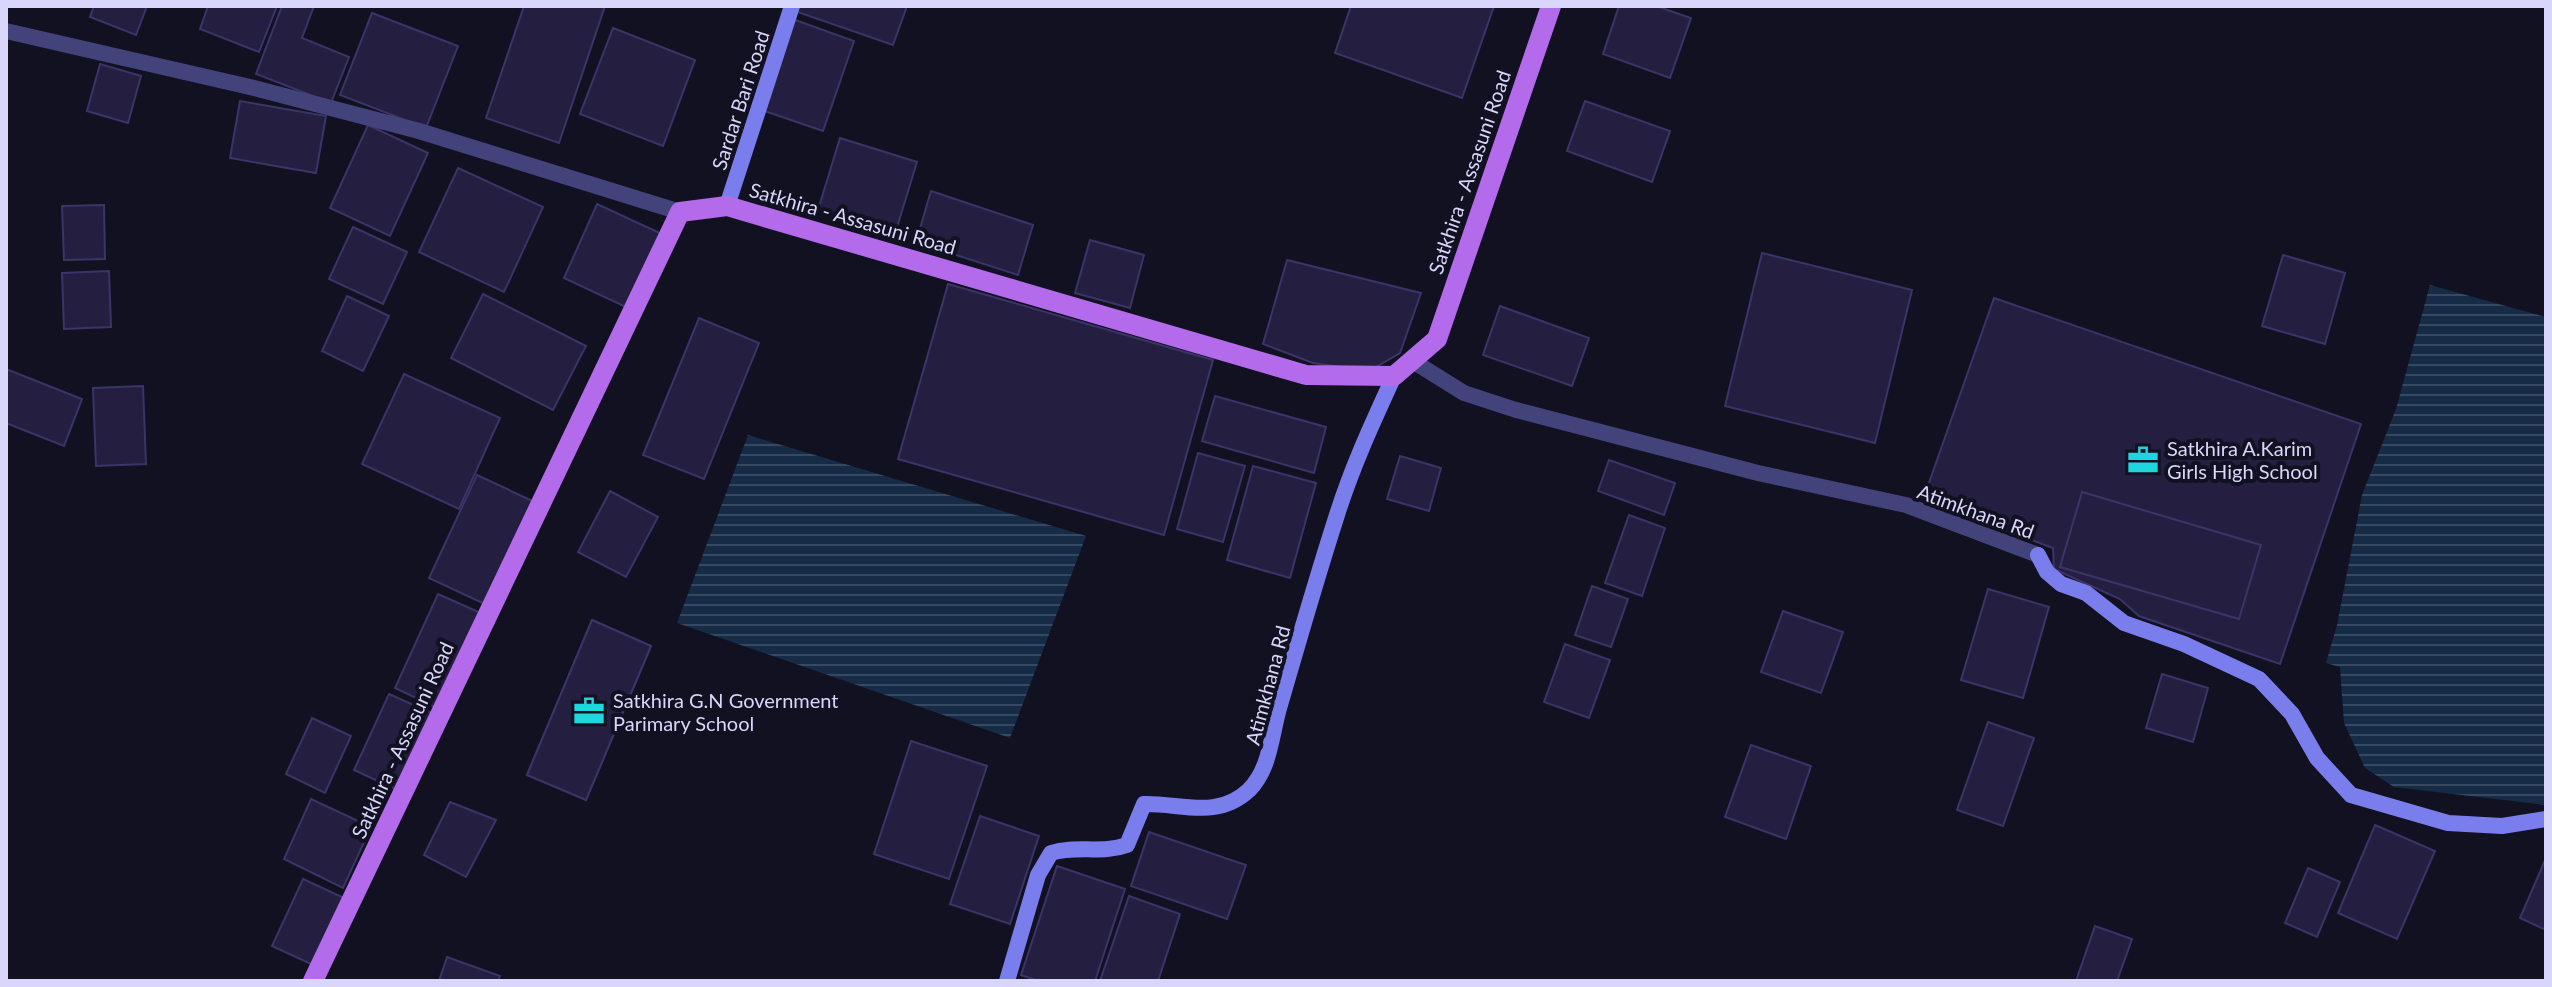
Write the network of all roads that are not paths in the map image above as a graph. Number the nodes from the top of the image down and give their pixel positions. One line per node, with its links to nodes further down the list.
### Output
1 (792, 6): 4 (main road, Sardar Bari Road)
2 (1551, 6): 6 (main road, Satkhira - Assasuni Road)
3 (6, 31): 5 (street)
4 (727, 206): 5 (main road, Satkhira - Assasuni Road); 7 (main road, Satkhira - Assasuni Road)
5 (680, 212): 10 (main road, Satkhira - Assasuni Road)
6 (1411, 360): 7 (main road, Satkhira - Assasuni Road); 8 (street, Atimkhana Rd)
7 (1394, 376): 11 (main road, Atimkhana Rd)
8 (2038, 555): 9 (main road, Atimkhana Rd)
9 (2546, 819)
10 (313, 981)
11 (1007, 981)

